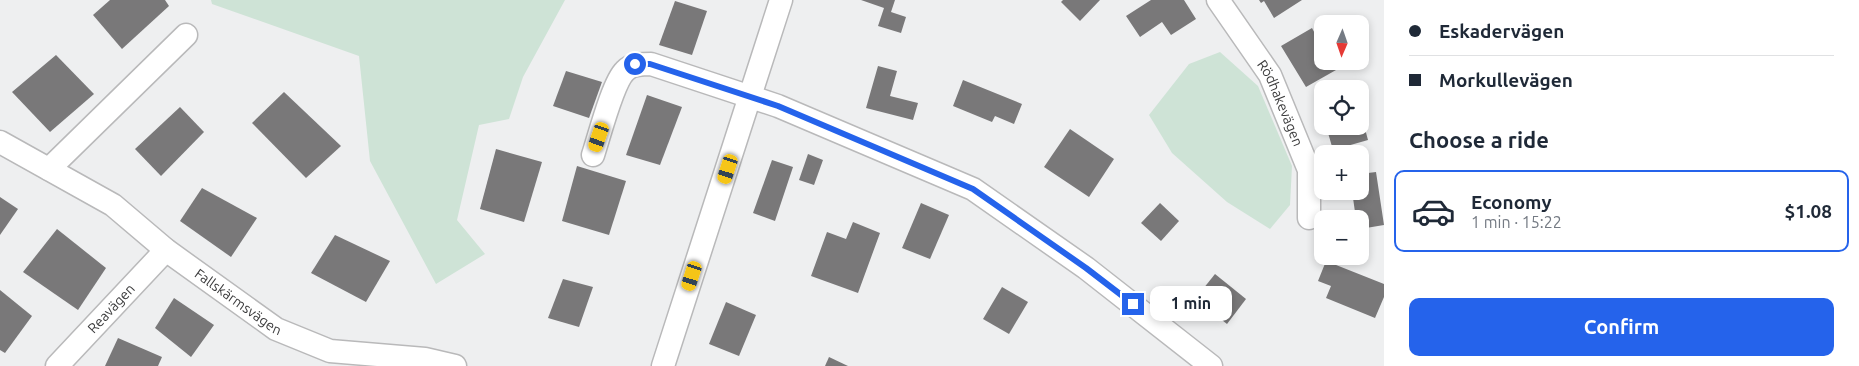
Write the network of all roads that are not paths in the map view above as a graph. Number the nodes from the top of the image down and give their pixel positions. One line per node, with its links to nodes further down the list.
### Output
1 (781, 0): 4 (street)
2 (1218, 0): 8 (street, Rödhakevägen)
3 (186, 35): 7 (street)
4 (751, 97): 6 (street); 12 (street); 13 (street)
5 (0, 142): 7 (street, Fallskärmsvägen)
6 (593, 155)
7 (49, 169): 9 (street, Fallskärmsvägen)
8 (1309, 218)
9 (166, 250): 10 (street, Reavägen); 11 (street, Fallskärmsvägen)
10 (57, 366)
11 (455, 366)
12 (663, 366)
13 (1211, 366)

